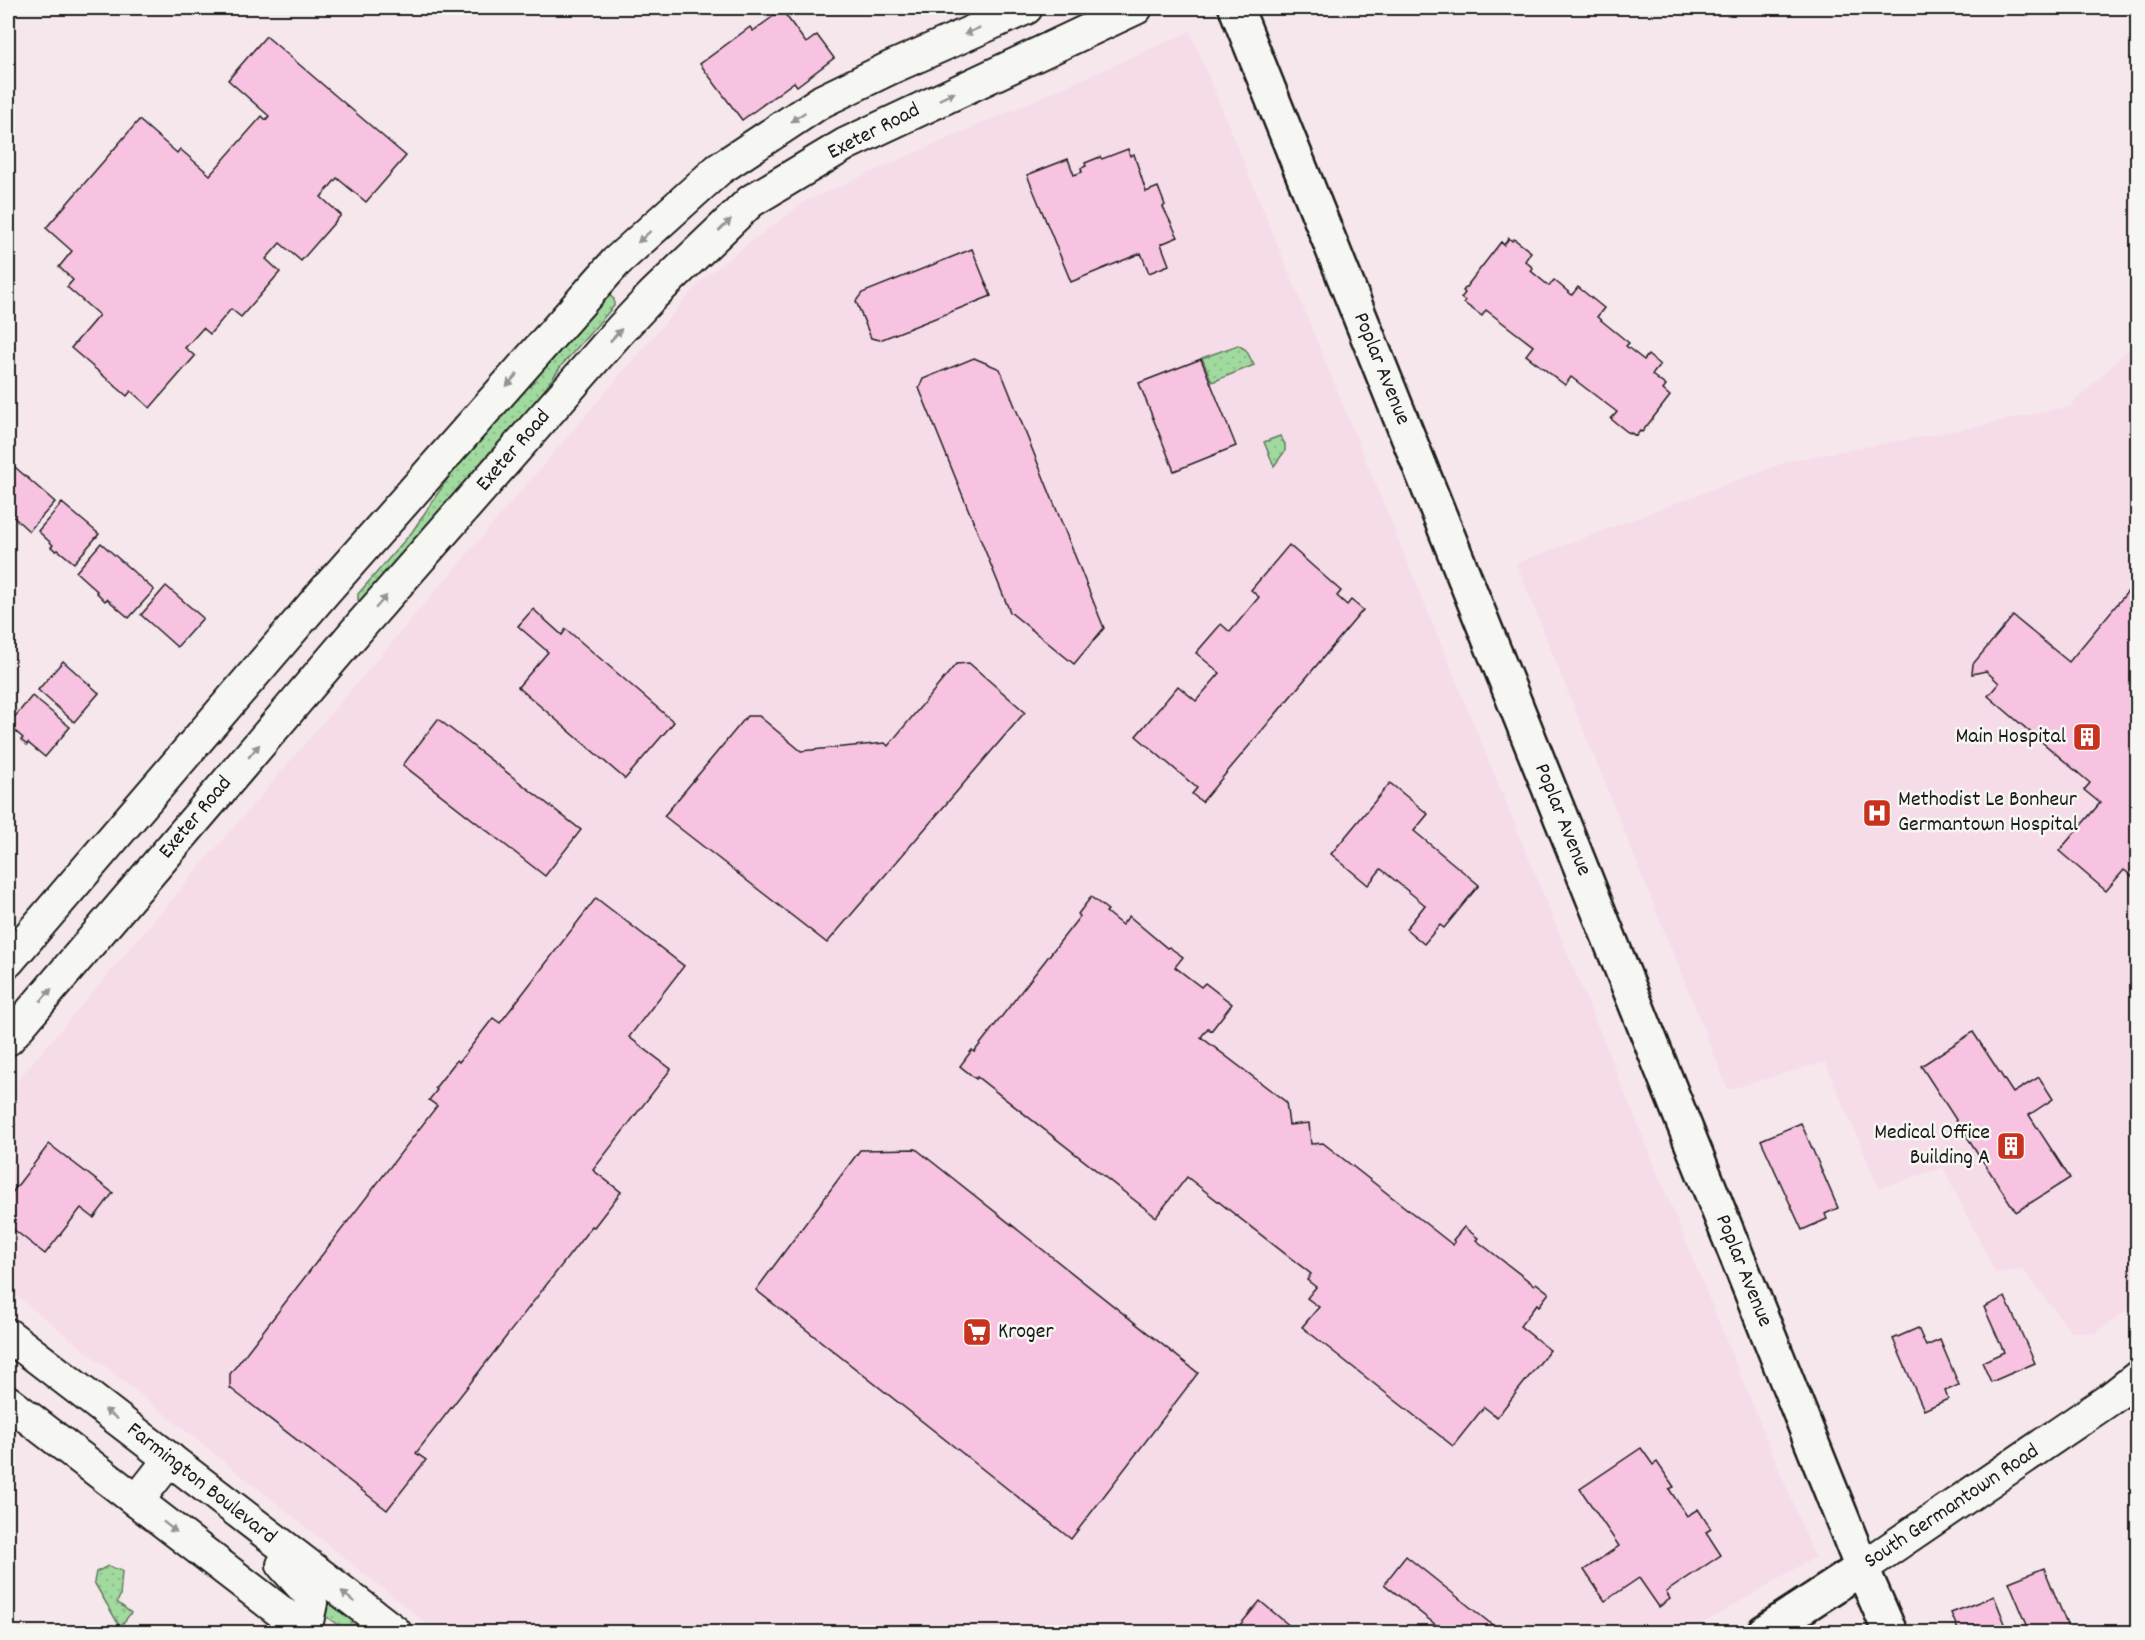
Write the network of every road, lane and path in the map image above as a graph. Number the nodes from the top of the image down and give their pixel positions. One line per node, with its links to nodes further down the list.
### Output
1 (1026, 8): 4 (street, one-way to 4)
2 (1136, 8): 5 (street, Exeter Road, one-way to 2)
3 (1236, 8): 12 (main road, Poplar Avenue)
4 (8, 961)
5 (8, 1039)
6 (8, 1335): 9 (street, Farmington Boulevard, one-way to 6)
7 (2138, 1377): 12 (street, South Germantown Road)
8 (8, 1402): 10 (street)
9 (170, 1459): 10 (street); 11 (street, Farmington Boulevard)
10 (137, 1502): 13 (street, one-way to 13)
11 (231, 1506): 13 (street); 14 (street, Farmington Boulevard, one-way to 11)
12 (1862, 1568): 15 (main road, South Germantown Road); 16 (main road, Poplar Avenue)
13 (306, 1632)
14 (395, 1632)
15 (1764, 1632)
16 (1890, 1632)

